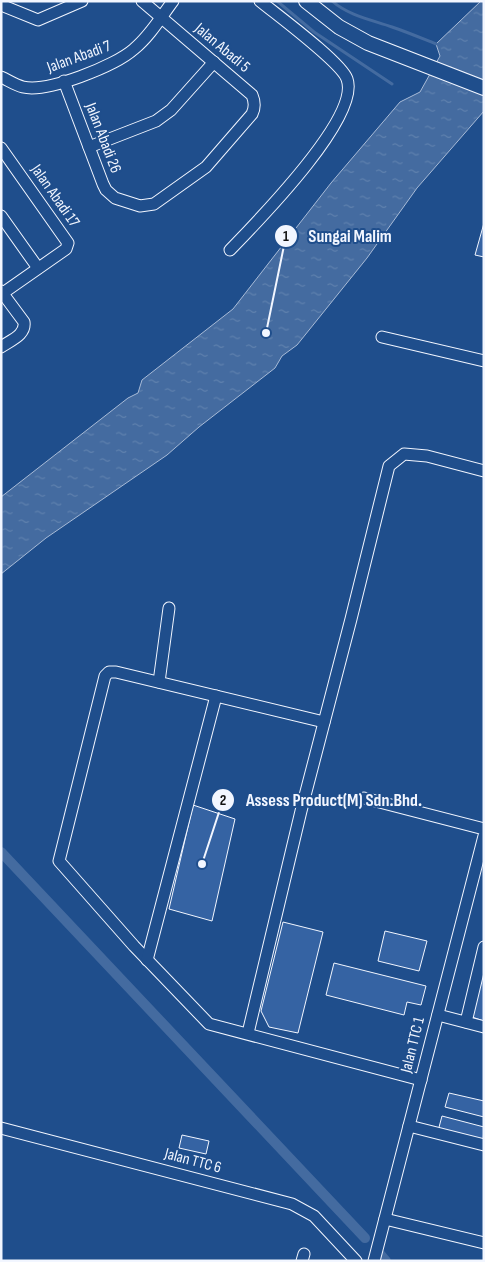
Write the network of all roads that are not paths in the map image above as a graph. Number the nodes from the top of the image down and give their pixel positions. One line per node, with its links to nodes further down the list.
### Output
1 (82, 1): 6 (street)
2 (142, 1): 7 (street, Jalan Abadi 5)
3 (174, 1): 7 (street, Jalan Abadi 7)
4 (260, 1): 16 (street)
5 (312, 4): 11 (main road)
6 (1, 5)
7 (161, 17): 8 (street, Jalan Abadi 5); 10 (street, Jalan Abadi 7)
8 (214, 62): 12 (street, Jalan Abadi 5); 13 (street)
9 (1, 77): 10 (street, Jalan Abadi 7)
10 (64, 81): 13 (street, Jalan Abadi 26)
11 (484, 88)
12 (254, 103): 13 (street, Jalan Abadi 26)
13 (89, 147)
14 (1, 148): 17 (street, Jalan Abadi 17)
15 (1, 216): 17 (street)
16 (230, 250)
17 (38, 268): 18 (street, Jalan Abadi 17)
18 (2, 292): 20 (street)
19 (382, 337): 21 (street)
20 (1, 347)
21 (484, 361)
22 (484, 471): 26 (street)
23 (169, 608): 24 (street)
24 (159, 682): 25 (street); 31 (street)
25 (216, 696): 26 (street); 31 (street)
26 (324, 722): 35 (street)
27 (364, 798): 28 (street)
28 (484, 829)
29 (484, 836): 32 (street, Jalan TTC 1)
30 (484, 947): 33 (street)
31 (147, 960): 35 (street)
32 (438, 1015): 33 (street); 36 (street, Jalan TTC 1)
33 (466, 1022): 34 (street)
34 (484, 1028)
35 (248, 1033): 36 (street)
36 (421, 1080): 37 (street, Jalan TTC 1)
37 (409, 1126): 39 (street); 40 (street, Jalan TTC 1)
38 (1, 1128): 42 (street, Jalan TTC 6)
39 (484, 1145)
40 (385, 1219): 41 (street); 43 (street, Jalan TTC 1)
41 (484, 1243)
42 (356, 1261)
43 (374, 1261)

